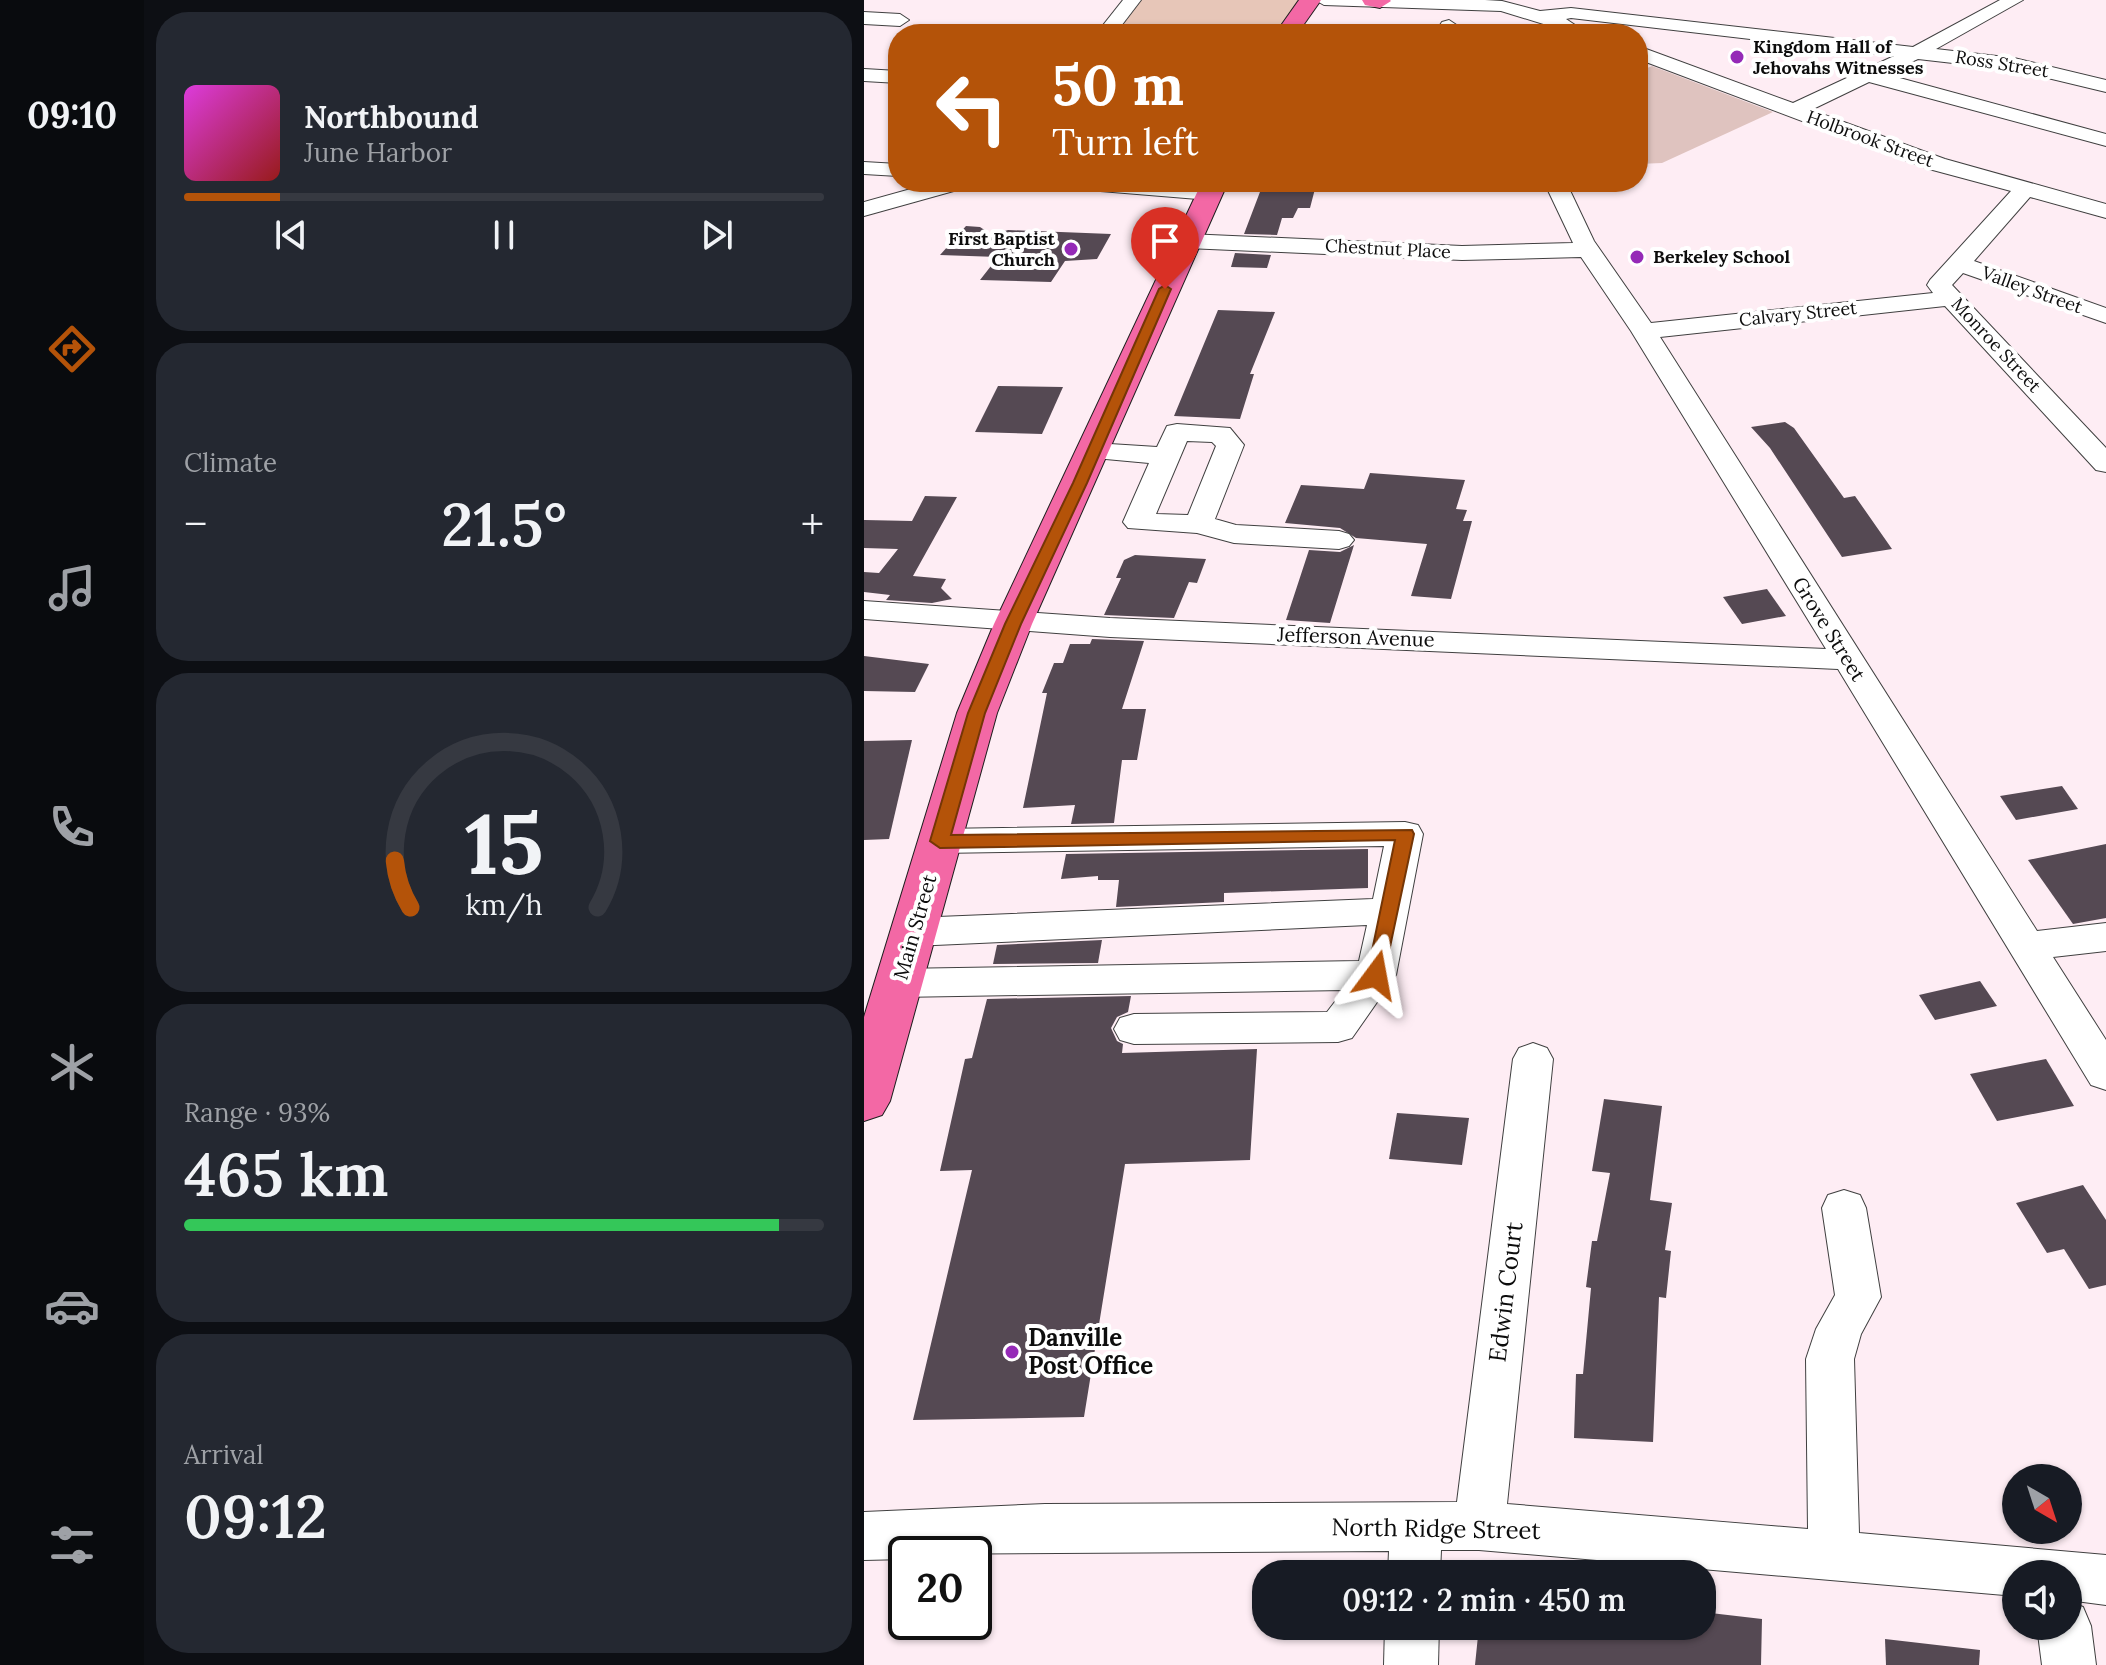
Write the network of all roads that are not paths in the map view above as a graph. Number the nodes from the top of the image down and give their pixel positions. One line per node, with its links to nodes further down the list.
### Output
1 (1132, 0): 13 (street)
2 (1308, 0): 3 (street, Ross Street); 14 (main road)
3 (1321, 0): 5 (street, Ross Street)
4 (1636, 0): 11 (street)
5 (1377, 1): 6 (street, Ross Street)
6 (1473, 2): 8 (street, Ross Street); 15 (street)
7 (2010, 2): 18 (street)
8 (1504, 3): 9 (street, Ross Street); 16 (street)
9 (1543, 16): 11 (street, Ross Street); 17 (street)
10 (864, 18): 12 (street)
11 (1619, 18): 18 (street, Ross Street)
12 (900, 20)
13 (1113, 24)
14 (1297, 24)
15 (1452, 24)
16 (1488, 24)
17 (1563, 24)
18 (1917, 52): 22 (street); 23 (street, Ross Street)
19 (1648, 61): 24 (street, Holbrook Street)
20 (864, 75): 21 (street)
21 (888, 76)
22 (1869, 76): 24 (street); 25 (street)
23 (2106, 86)
24 (1793, 111): 28 (street, Holbrook Street)
25 (2106, 140)
26 (864, 168): 27 (street)
27 (888, 169)
28 (2024, 190): 33 (street, Holbrook Street); 36 (street, Monroe Street)
29 (924, 192): 32 (street)
30 (1211, 192): 34 (main road, Main Street)
31 (1558, 192): 35 (street, Grove Street)
32 (864, 209)
33 (2106, 211)
34 (1187, 241): 35 (street, Chestnut Place); 40 (main road, Main Street)
35 (1589, 250): 39 (street, Grove Street)
36 (1958, 263): 37 (street, Monroe Street); 38 (street, Valley Street)
37 (1952, 298): 39 (street, Calvary Street); 42 (street, Monroe Street)
38 (2106, 316)
39 (1644, 331): 47 (street, Grove Street)
40 (1094, 451): 41 (street); 46 (main road, Main Street)
41 (1164, 456): 43 (street); 43 (street)
42 (2106, 464)
43 (1199, 524): 44 (street)
44 (1339, 540)
45 (864, 610): 46 (street, Jefferson Avenue)
46 (1013, 624): 47 (street, Jefferson Avenue); 48 (main road, Main Street)
47 (1847, 660): 52 (street, Grove Street)
48 (940, 841): 49 (street); 50 (main road, Main Street)
49 (1391, 911): 50 (street); 53 (street)
50 (913, 932): 54 (main road, Main Street)
51 (2106, 937): 52 (street)
52 (2028, 946): 57 (street, Grove Street)
53 (1376, 975): 54 (street); 55 (street)
54 (898, 983): 58 (main road, Main Street)
55 (1134, 1029)
56 (1533, 1059): 60 (street, Edwin Court)
57 (2106, 1074)
58 (864, 1101)
59 (1844, 1208): 63 (street)
60 (1479, 1526): 62 (street, North Ridge Street); 63 (street, North Ridge Street)
61 (864, 1536): 62 (street, North Ridge Street)
62 (1415, 1551)
63 (1834, 1556): 64 (street, North Ridge Street)
64 (2002, 1570)
65 (2082, 1577): 66 (street)
66 (2106, 1580)
67 (1412, 1640): 69 (street)
68 (2066, 1640): 70 (street)
69 (1411, 1665)
70 (2069, 1665)

